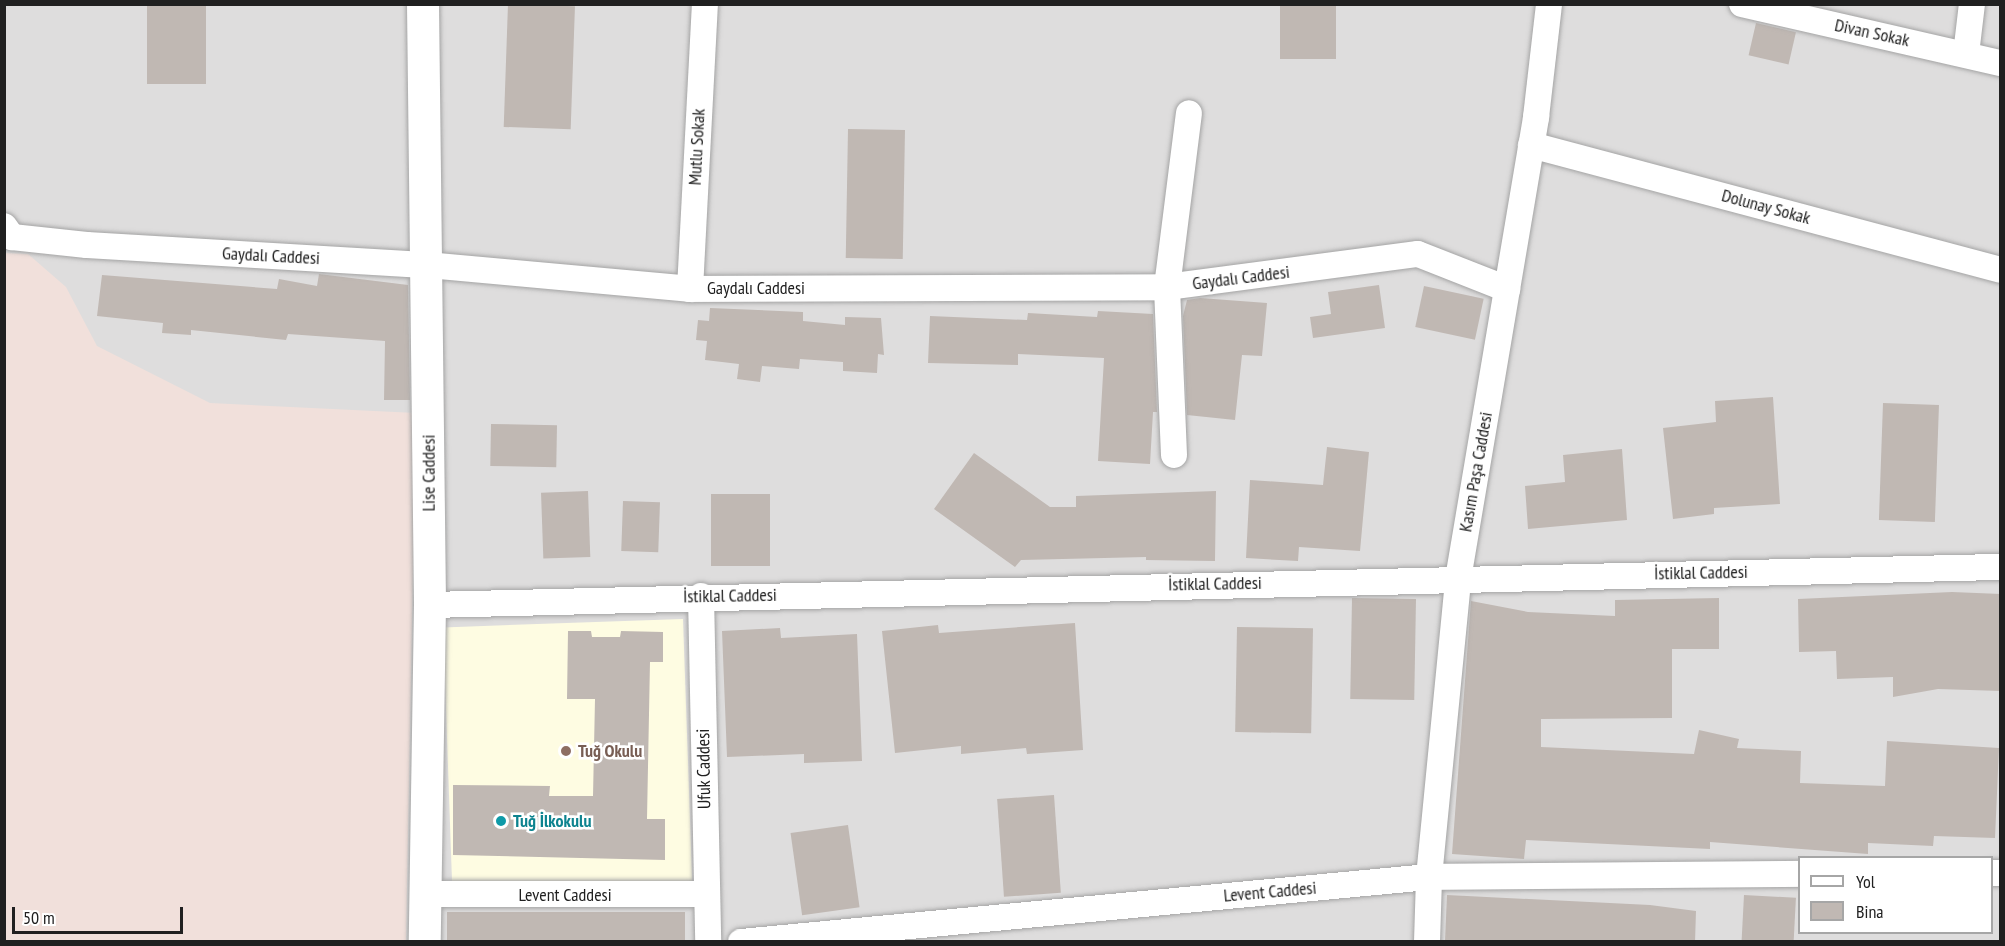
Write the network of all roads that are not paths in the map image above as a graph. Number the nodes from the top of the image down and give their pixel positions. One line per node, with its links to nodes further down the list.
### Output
1 (423, 4): 11 (street, Lise Caddesi)
2 (705, 4): 14 (street, Mutlu Sokak)
3 (1549, 4): 9 (street, Kasım Paşa Caddesi)
4 (1742, 4): 6 (street, Divan Sokak)
5 (1972, 4): 6 (street)
6 (1966, 54): 7 (street, Divan Sokak)
7 (2001, 63)
8 (1189, 113): 13 (street)
9 (1531, 145): 12 (street, Dolunay Sokak); 15 (street, Kasım Paşa Caddesi)
10 (7, 233): 11 (street, Gaydalı Caddesi)
11 (428, 265): 14 (street, Gaydalı Caddesi); 20 (street, Lise Caddesi)
12 (2001, 270)
13 (1167, 287): 14 (street, Gaydalı Caddesi); 15 (street, Gaydalı Caddesi); 16 (street)
14 (690, 289)
15 (1507, 289): 18 (street, Kasım Paşa Caddesi)
16 (1174, 455)
17 (2001, 567): 18 (street, İstiklal Caddesi)
18 (1458, 579): 19 (street, İstiklal Caddesi); 22 (street, Kasım Paşa Caddesi)
19 (701, 596): 20 (street, İstiklal Caddesi); 24 (street, Ufuk Caddesi)
20 (430, 605): 23 (street, Lise Caddesi)
21 (1798, 874): 22 (street, Levent Caddesi)
22 (1429, 877): 27 (street, Levent Caddesi); 28 (street, Kasım Paşa Caddesi)
23 (426, 894): 24 (street, Levent Caddesi); 25 (street, Lise Caddesi)
24 (705, 894): 26 (street, Ufuk Caddesi)
25 (425, 942)
26 (708, 942)
27 (741, 942)
28 (1427, 942)

